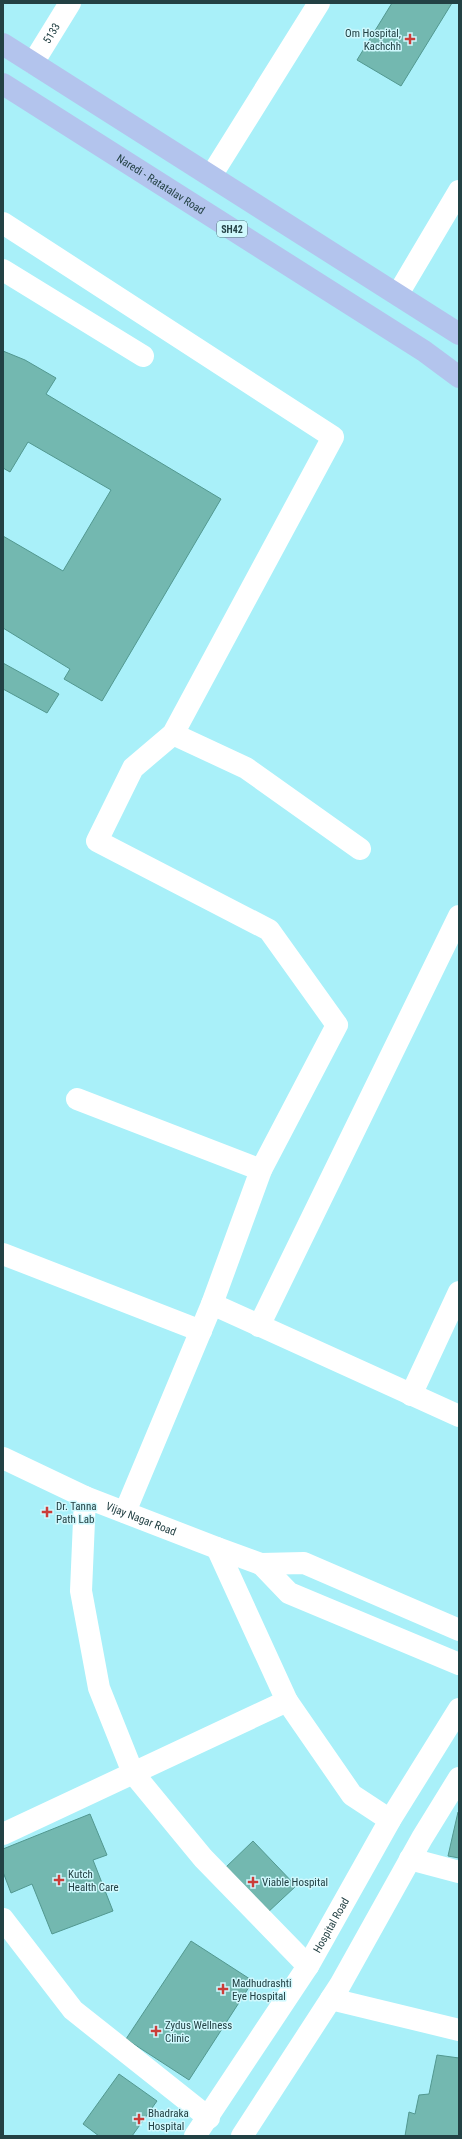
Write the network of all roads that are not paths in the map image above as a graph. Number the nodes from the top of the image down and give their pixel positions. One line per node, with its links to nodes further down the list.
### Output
1 (70, 3): 4 (street, 5133)
2 (319, 3): 6 (street)
3 (3, 44): 4 (main road)
4 (34, 64): 6 (main road)
5 (3, 84): 13 (main road, Naredi - Ratatalav Road / SH42)
6 (211, 176): 10 (main road)
7 (459, 191): 10 (street)
8 (3, 223): 14 (street)
9 (3, 270): 12 (street)
10 (398, 294): 11 (main road)
11 (459, 334)
12 (143, 356)
13 (459, 377)
14 (173, 734): 15 (street); 18 (street)
15 (360, 849)
16 (459, 916): 22 (street)
17 (77, 1099): 18 (street)
18 (261, 1170): 21 (street)
19 (3, 1254): 23 (street)
20 (459, 1292): 24 (street)
21 (212, 1304): 22 (street); 23 (street)
22 (259, 1326): 24 (street)
23 (201, 1332): 28 (street)
24 (412, 1395): 25 (street)
25 (459, 1416)
26 (3, 1458): 27 (street, Vijay Nagar Road)
27 (85, 1497): 28 (street, Vijay Nagar Road); 36 (street)
28 (125, 1512): 29 (street, Vijay Nagar Road)
29 (217, 1548): 30 (street, Vijay Nagar Road); 34 (street)
30 (261, 1564): 31 (street, Vijay Nagar Road); 33 (street, Vijay Nagar Road)
31 (459, 1630)
32 (459, 1660): 33 (street)
33 (459, 1665)
34 (287, 1701): 36 (street); 38 (street)
35 (459, 1709): 38 (street, Hospital Road)
36 (133, 1773): 39 (street); 43 (street)
37 (459, 1778): 40 (street)
38 (390, 1820): 43 (street, Hospital Road)
39 (3, 1834)
40 (410, 1859): 41 (street); 44 (street)
41 (459, 1872)
42 (3, 1920): 46 (street)
43 (308, 1966): 46 (street, Hospital Road)
44 (331, 1999): 45 (street); 47 (street)
45 (459, 2030)
46 (209, 2118): 48 (street, Hospital Road)
47 (246, 2135)
48 (195, 2136)

